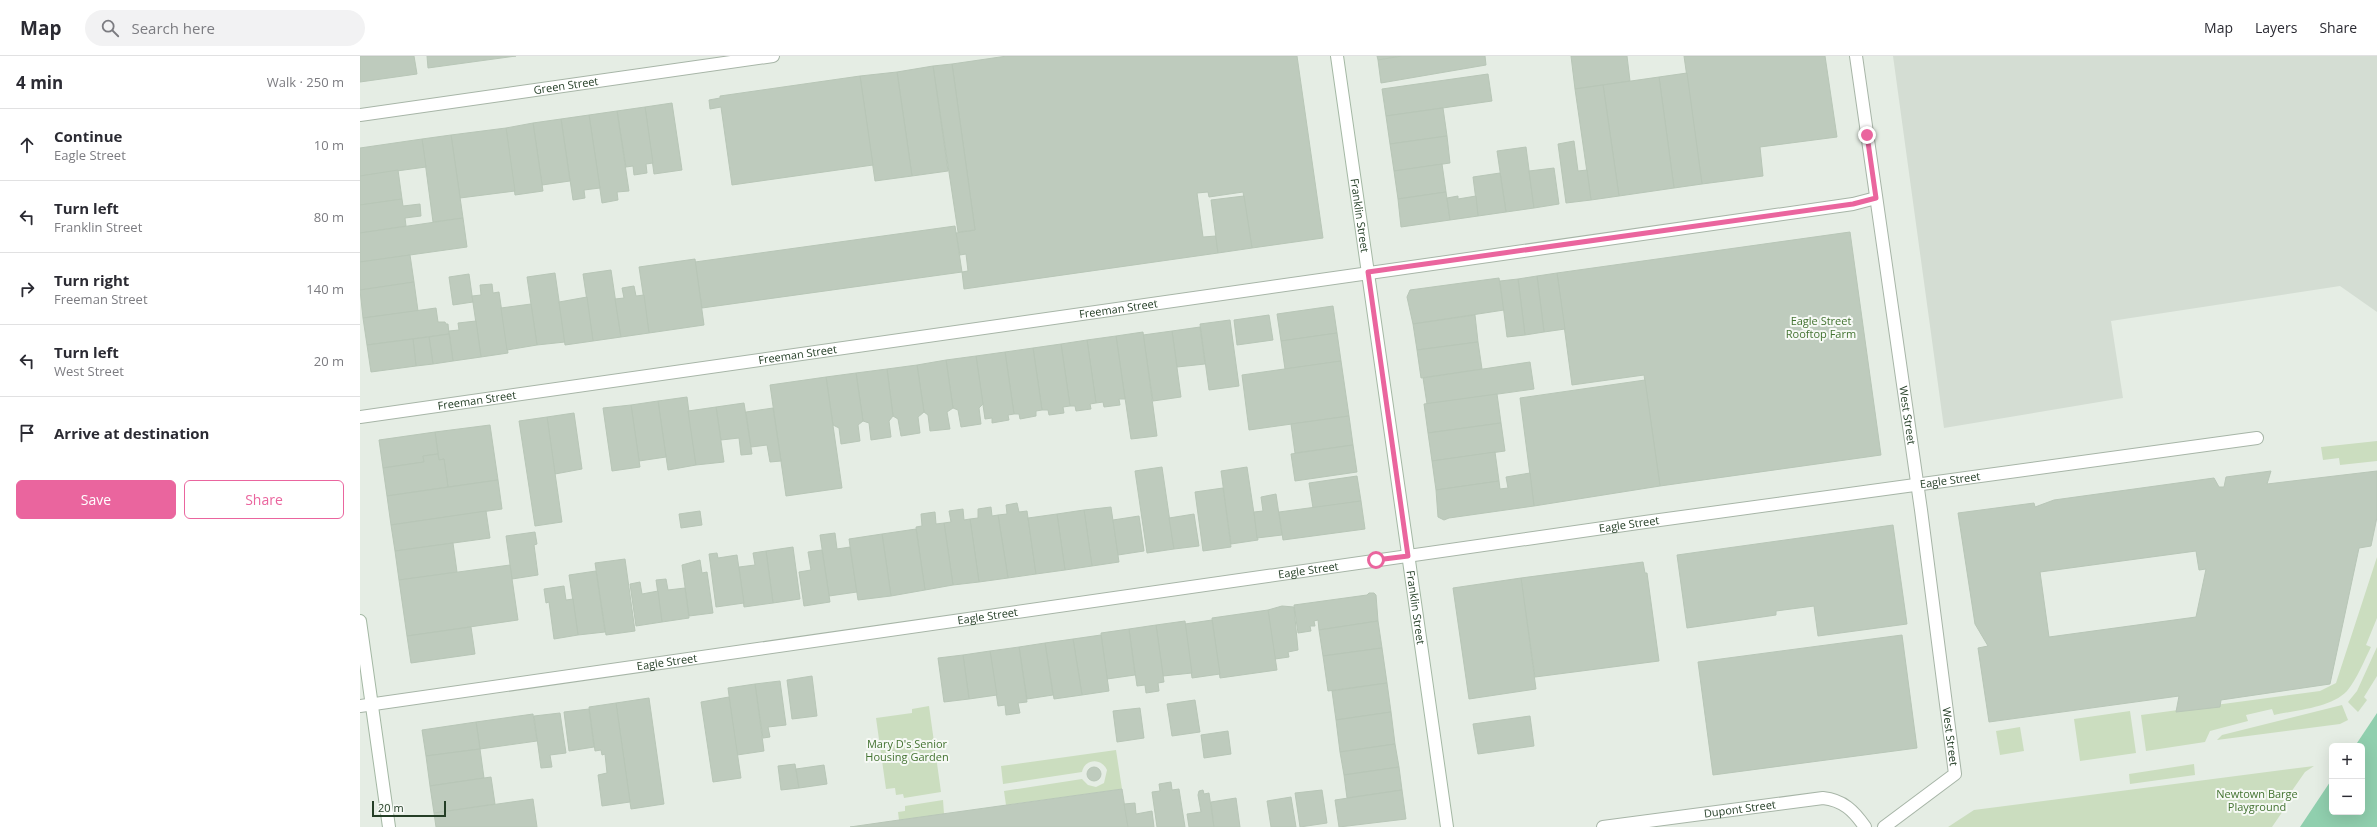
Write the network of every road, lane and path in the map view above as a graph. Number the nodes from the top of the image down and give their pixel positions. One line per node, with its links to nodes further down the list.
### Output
1 (772, 56): 4 (street, Green Street)
2 (1337, 56): 6 (street, Franklin Street)
3 (1856, 56): 5 (street, West Street)
4 (360, 115)
5 (1876, 198): 6 (street, Freeman Street); 9 (street, West Street)
6 (1368, 272): 7 (street, Freeman Street); 10 (street, Franklin Street)
7 (360, 417)
8 (2258, 438): 9 (street, Eagle Street)
9 (1917, 484): 10 (street, Eagle Street); 17 (street, West Street)
10 (1408, 556): 12 (street, Eagle Street); 14 (street, Franklin Street)
11 (360, 621): 12 (street)
12 (366, 705): 13 (street)
13 (389, 827)
14 (1447, 827)
15 (1603, 827): 16 (street, Dupont Street)
16 (1865, 827)
17 (1884, 827)

